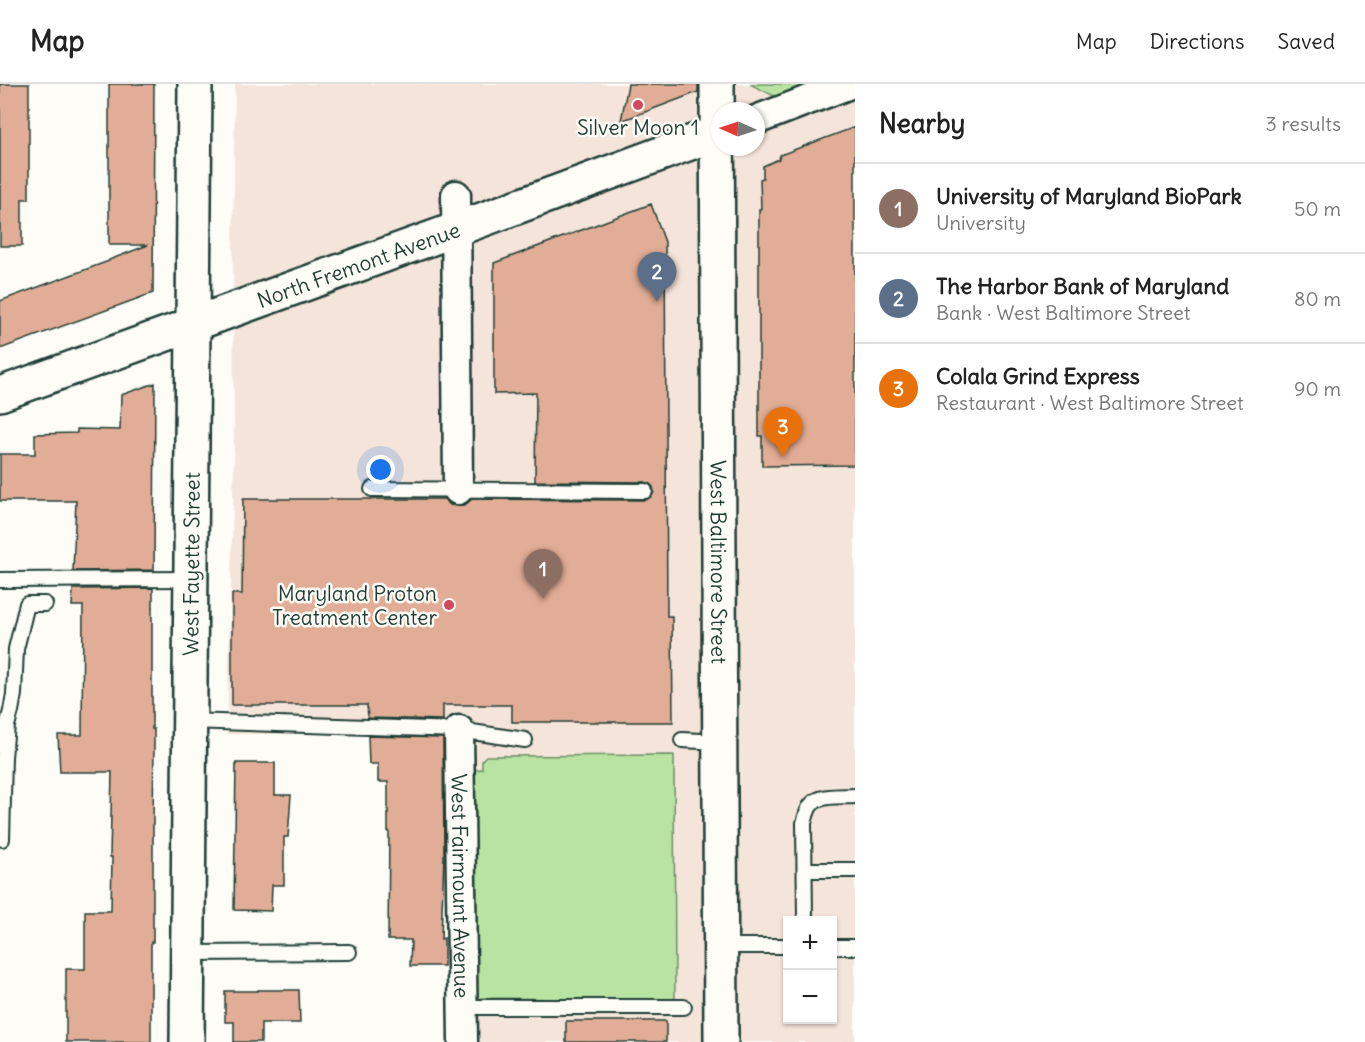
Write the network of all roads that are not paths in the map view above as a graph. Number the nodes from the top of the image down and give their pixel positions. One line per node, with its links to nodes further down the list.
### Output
1 (195, 84): 10 (main road, West Fayette Street)
2 (717, 84): 4 (main road, West Baltimore Street)
3 (850, 84): 5 (street)
4 (718, 102)
5 (765, 117)
6 (711, 136): 9 (main road, North Fremont Avenue)
7 (719, 156): 23 (main road, West Baltimore Street)
8 (456, 195): 9 (street)
9 (457, 230): 10 (main road, North Fremont Avenue); 13 (street)
10 (193, 325): 11 (main road, North Fremont Avenue); 15 (main road, West Fayette Street)
11 (0, 394)
12 (372, 489): 13 (lane)
13 (458, 490): 14 (lane)
14 (645, 491)
15 (191, 579): 16 (lane); 19 (main road, West Fayette Street)
16 (0, 580)
17 (45, 604): 18 (lane)
18 (6, 711): 25 (lane)
19 (189, 721): 20 (lane); 34 (main road, West Fayette Street)
20 (459, 730): 21 (lane); 35 (street, West Fairmount Avenue)
21 (525, 740)
22 (682, 740): 23 (lane)
23 (720, 742): 29 (main road, West Baltimore Street)
24 (855, 796): 26 (lane)
25 (2, 839)
26 (804, 870): 27 (lane); 28 (lane)
27 (855, 870)
28 (805, 916)
29 (721, 946): 30 (lane); 39 (main road, West Baltimore Street)
30 (783, 946)
31 (837, 947): 32 (lane)
32 (855, 947)
33 (349, 952): 34 (lane)
34 (188, 953): 37 (main road, West Fayette Street)
35 (462, 1007): 36 (lane); 38 (street, West Fairmount Avenue)
36 (684, 1007)
37 (187, 1042)
38 (463, 1042)
39 (721, 1042)

